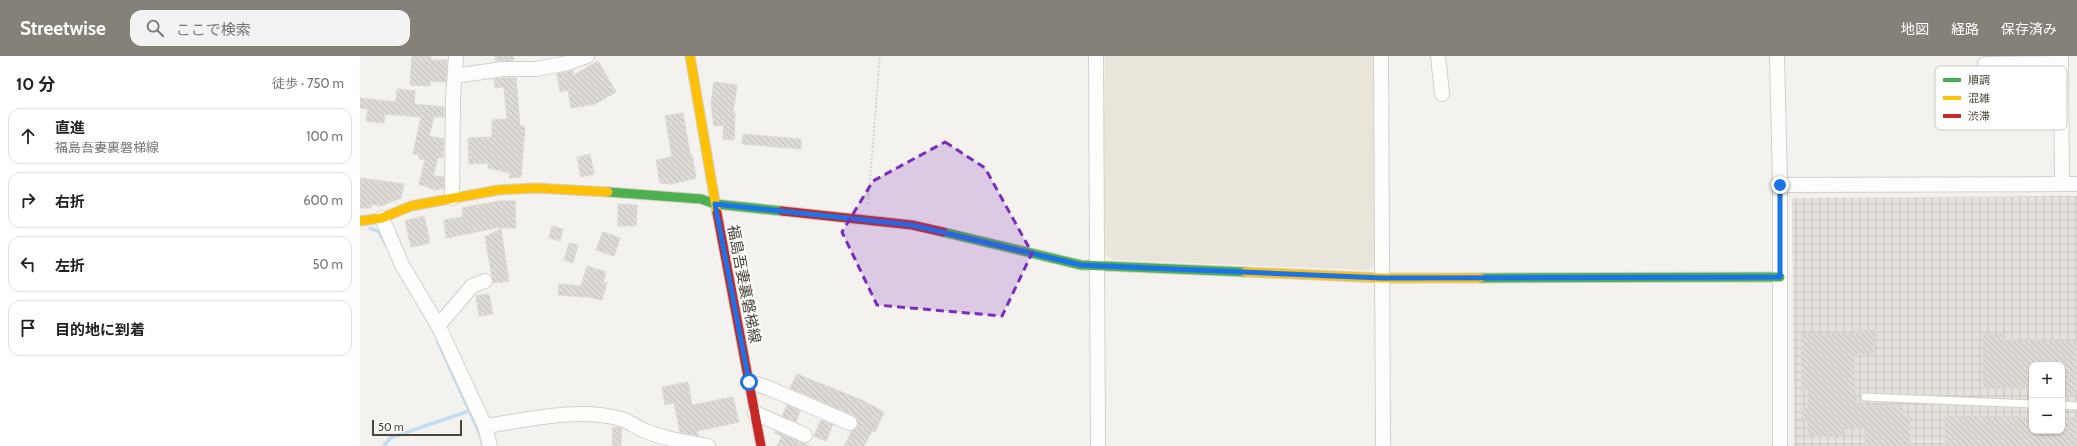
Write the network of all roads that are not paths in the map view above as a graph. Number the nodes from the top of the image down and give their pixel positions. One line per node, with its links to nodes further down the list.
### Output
1 (456, 56): 10 (street)
2 (586, 56): 10 (street)
3 (690, 56): 17 (street, 福島吾妻裏磐梯線)
4 (1096, 56): 20 (street)
5 (1381, 56): 22 (street)
6 (1438, 56): 11 (street)
7 (1777, 56): 15 (street)
8 (2061, 59): 9 (street)
9 (1985, 64)
10 (455, 76): 16 (street)
11 (1442, 94)
12 (2062, 130): 13 (street)
13 (2062, 184): 14 (street); 15 (street)
14 (2077, 184)
15 (1780, 185): 21 (street)
16 (452, 198): 17 (street); 18 (street)
17 (715, 204): 20 (street); 25 (street, 福島吾妻裏磐梯線)
18 (382, 218): 19 (street); 24 (street)
19 (360, 220)
20 (1097, 265): 22 (street); 37 (street)
21 (1780, 277): 22 (street); 39 (street)
22 (1382, 278): 38 (street)
23 (485, 281): 24 (street)
24 (438, 326): 32 (street)
25 (749, 382): 30 (street, 福島吾妻裏磐梯線); 31 (street)
26 (1865, 398): 27 (lane)
27 (2029, 404)
28 (2065, 405): 29 (lane)
29 (2077, 406)
30 (755, 413): 33 (street); 36 (street, 福島吾妻裏磐梯線)
31 (850, 423)
32 (485, 426): 34 (street); 35 (street)
33 (805, 435)
34 (490, 446)
35 (708, 446)
36 (761, 446)
37 (1098, 446)
38 (1383, 446)
39 (1780, 446)

